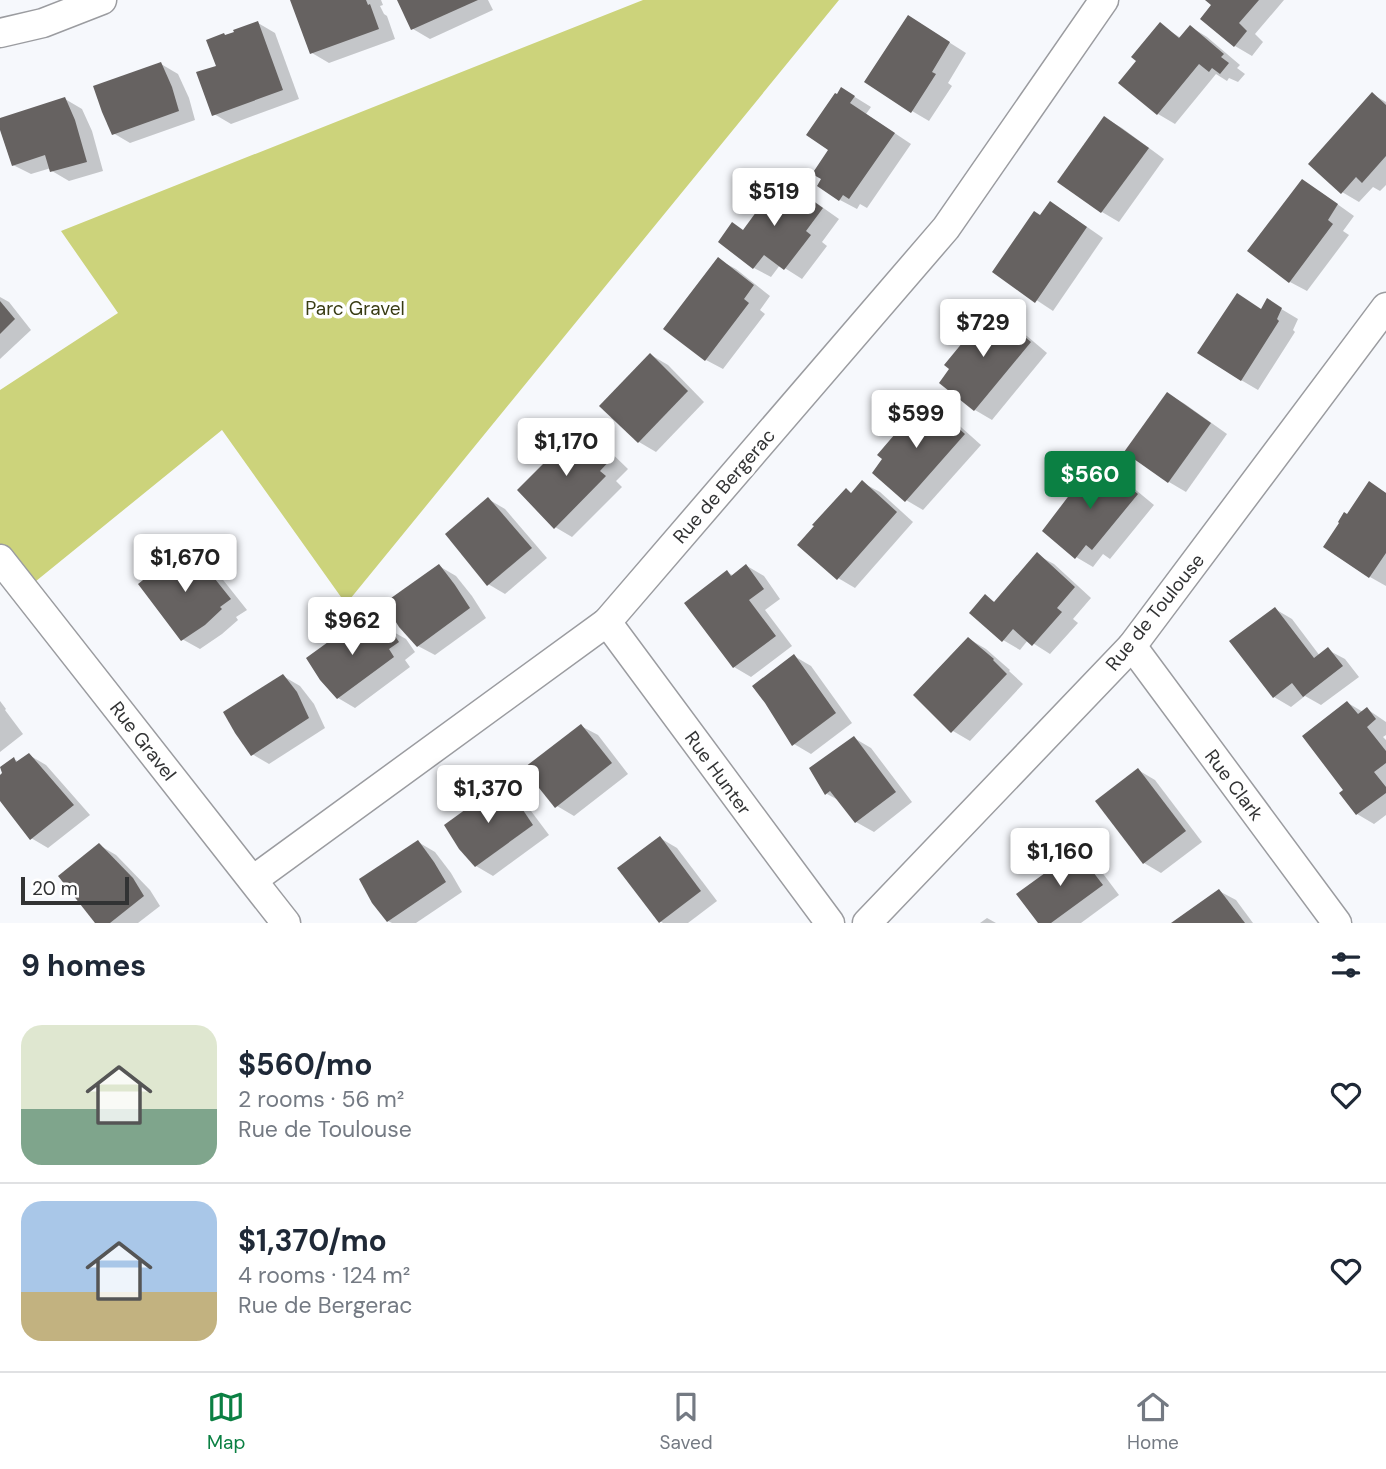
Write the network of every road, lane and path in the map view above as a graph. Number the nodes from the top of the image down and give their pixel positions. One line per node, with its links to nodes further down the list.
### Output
1 (102, 0): 3 (street)
2 (1104, 0): 6 (street, Rue de Bergerac)
3 (0, 33)
4 (1386, 307): 7 (street, Rue de Toulouse)
5 (0, 559): 8 (street, Rue Gravel)
6 (607, 622): 8 (street, Rue de Bergerac); 10 (street, Rue Hunter)
7 (1132, 646): 11 (street, Rue de Toulouse); 12 (street, Rue Clark)
8 (253, 880): 9 (street, Rue Gravel)
9 (286, 923)
10 (830, 923)
11 (867, 923)
12 (1337, 923)

